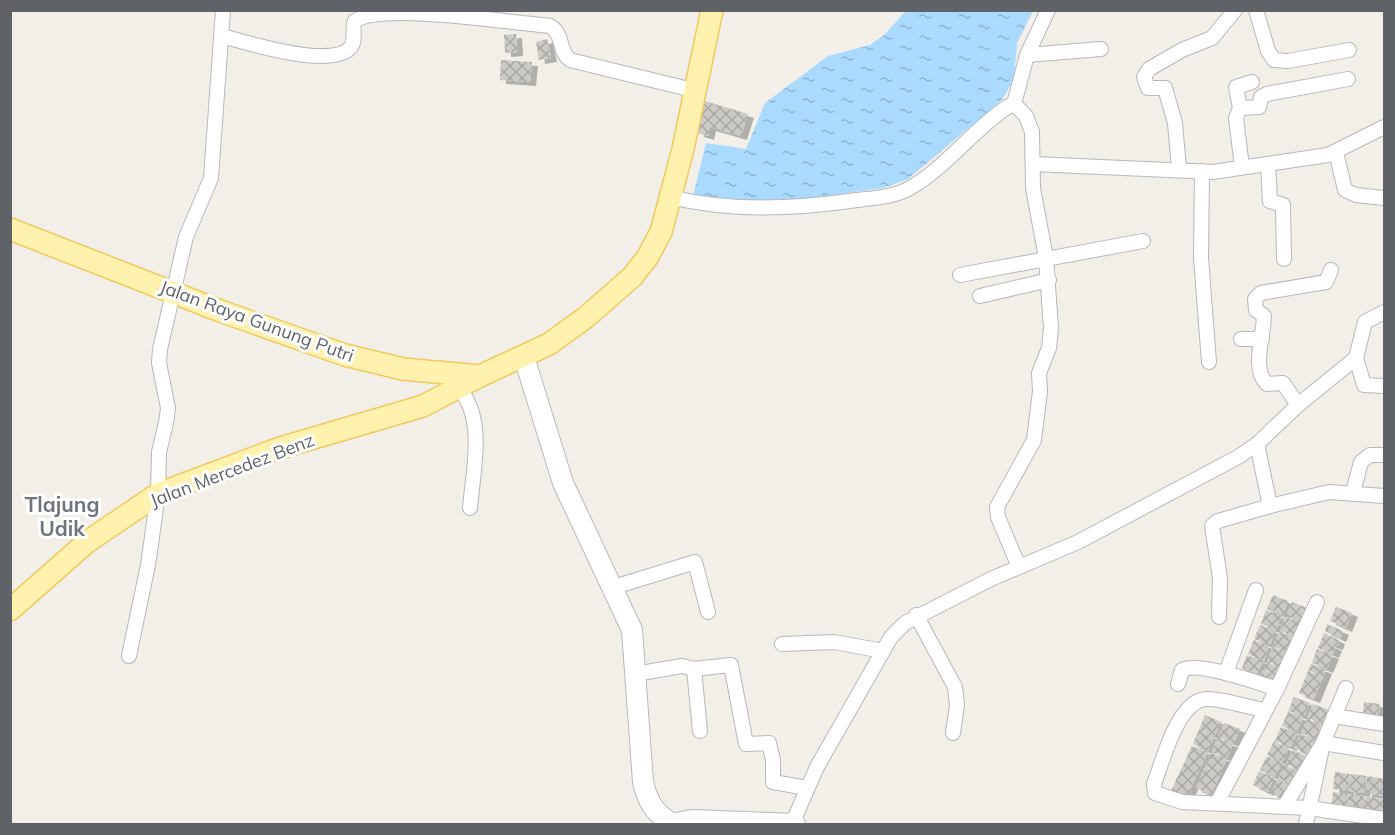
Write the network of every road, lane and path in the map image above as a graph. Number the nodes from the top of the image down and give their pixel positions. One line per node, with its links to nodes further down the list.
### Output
1 (223, 10): 7 (street)
2 (712, 10): 13 (main road, Jalan Raya Gunung Putri)
3 (1048, 10): 10 (street)
4 (1235, 10): 21 (street)
5 (1256, 10): 9 (street)
6 (409, 12): 7 (street); 13 (street)
7 (222, 36): 32 (street)
8 (1101, 49): 10 (street)
9 (1349, 50)
10 (1027, 56): 14 (street)
11 (1348, 79): 15 (street)
12 (1252, 82): 15 (street)
13 (697, 91): 23 (main road, Jalan Raya Gunung Putri)
14 (1014, 104): 18 (street); 23 (street)
15 (1240, 108): 20 (street)
16 (1384, 127): 17 (street)
17 (1336, 152): 19 (street); 24 (street)
18 (1033, 164): 21 (street); 27 (street)
19 (1268, 164): 20 (street); 28 (street)
20 (1242, 167): 22 (street)
21 (1179, 169): 22 (street)
22 (1202, 171): 39 (street)
23 (670, 196): 37 (main road, Jalan Raya Gunung Putri)
24 (1384, 198)
25 (10, 229): 32 (main road, Jalan Raya Gunung Putri)
26 (1143, 241): 27 (street)
27 (1046, 258): 30 (street); 31 (street)
28 (1284, 259)
29 (1331, 270): 36 (street)
30 (960, 275)
31 (1048, 280): 33 (street); 51 (street)
32 (173, 291): 40 (main road, Jalan Raya Gunung Putri); 47 (street)
33 (980, 296)
34 (1384, 312): 38 (street)
35 (1241, 339): 36 (street)
36 (1262, 339): 43 (street)
37 (524, 357): 40 (main road, Jalan Raya Gunung Putri); 52 (street)
38 (1356, 358): 41 (street); 43 (street)
39 (1209, 362)
40 (480, 376): 42 (main road, Jalan Mercedez Benz)
41 (1384, 386)
42 (459, 388): 47 (main road, Jalan Mercedez Benz); 50 (street)
43 (1298, 405): 44 (street)
44 (1257, 444): 49 (street); 51 (street)
45 (1384, 455): 46 (street)
46 (1353, 492): 48 (street); 49 (street)
47 (158, 494): 55 (main road, Jalan Mercedez Benz); 61 (street)
48 (1384, 496)
49 (1270, 506): 58 (street)
50 (470, 508)
51 (1019, 567): 57 (street)
52 (614, 588): 56 (street); 64 (street)
53 (1256, 590): 63 (street)
54 (1317, 602): 67 (street)
55 (10, 610)
56 (708, 612)
57 (916, 615): 60 (street); 72 (street)
58 (1219, 617)
59 (782, 644): 60 (street)
60 (883, 651): 75 (street)
61 (129, 656)
62 (694, 669): 64 (street); 71 (street); 75 (street)
63 (1226, 673): 65 (street); 67 (street)
64 (635, 674): 80 (street)
65 (1178, 684)
66 (1346, 688): 69 (street)
67 (1277, 689): 68 (street)
68 (1264, 711): 76 (street); 76 (street)
69 (1334, 716): 70 (street); 73 (street)
70 (1384, 724)
71 (700, 731)
72 (953, 733)
73 (1323, 743): 74 (street); 77 (street); 78 (street)
74 (1384, 753)
75 (807, 788): 81 (street)
76 (1217, 803): 77 (street)
77 (1284, 807): 78 (street)
78 (1309, 808): 79 (street); 82 (street)
79 (1384, 819)
80 (671, 824): 81 (street)
81 (793, 824)
82 (1306, 825)

